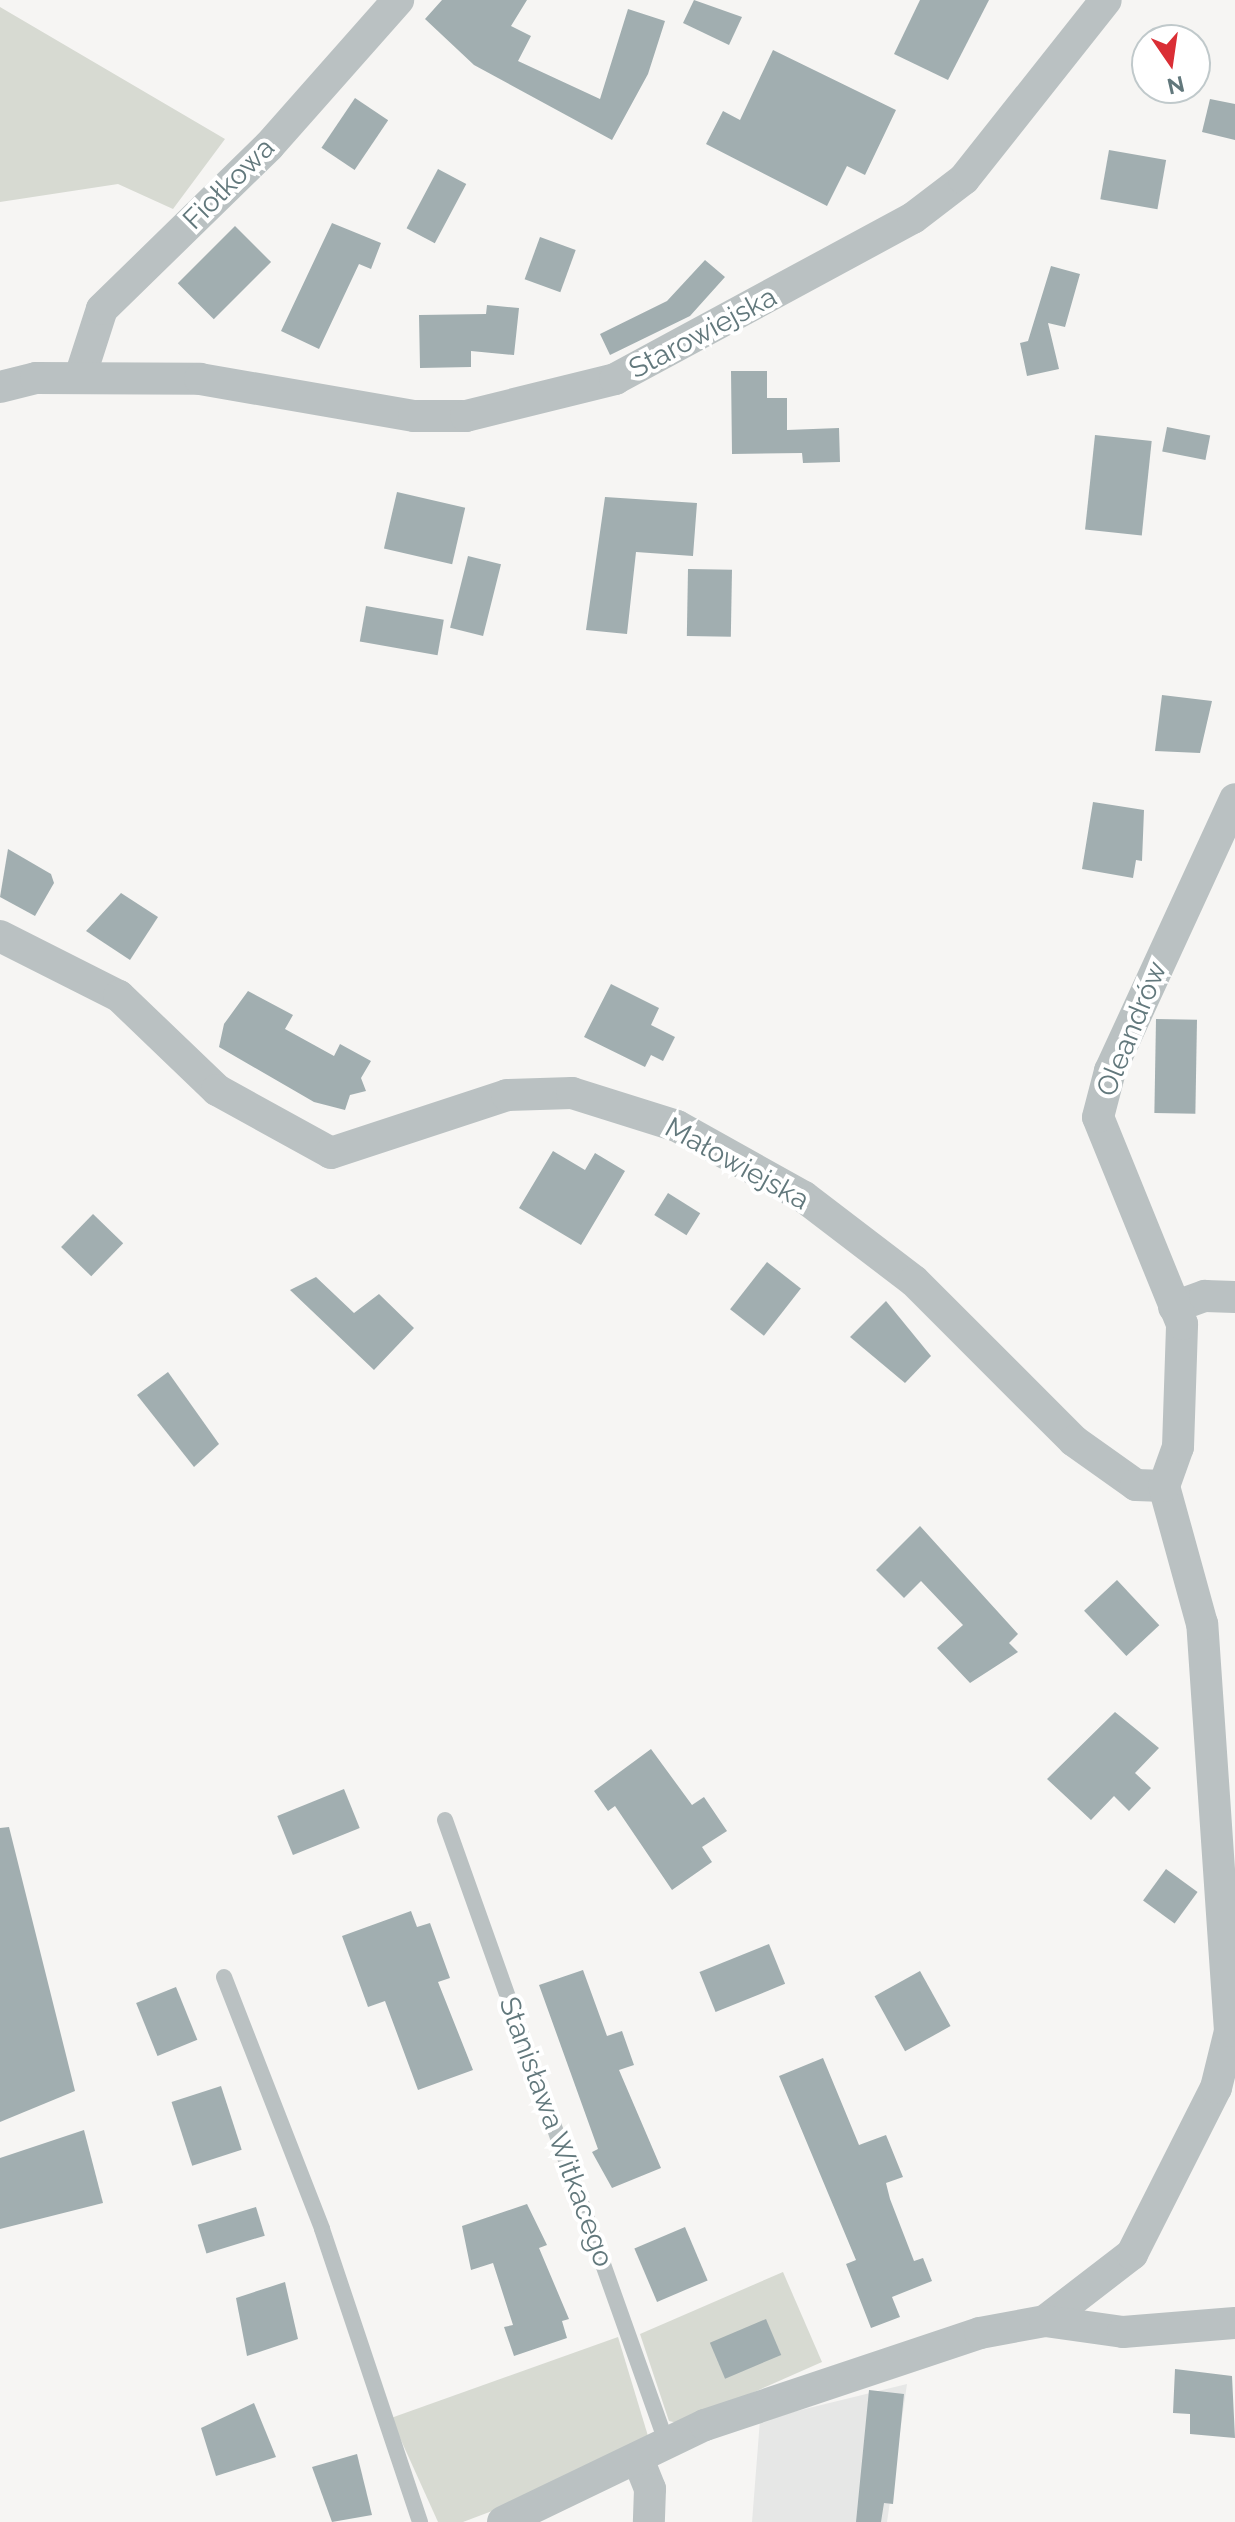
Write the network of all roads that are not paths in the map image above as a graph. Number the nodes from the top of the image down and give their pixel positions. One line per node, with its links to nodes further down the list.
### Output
1 (398, 0): 3 (street, Fiołkowa)
2 (1106, 0): 3 (street, Starowiejska)
3 (80, 377): 4 (street, Starowiejska)
4 (0, 387)
5 (1235, 799): 8 (street, Oleandrów)
6 (0, 936): 9 (street, Małowiejska)
7 (1235, 1297): 8 (street)
8 (1174, 1307): 9 (street)
9 (1164, 1486): 12 (street)
10 (445, 1820): 14 (lane, Stanisława Witkacego)
11 (224, 1977): 16 (lane)
12 (1045, 2321): 13 (street); 14 (street)
13 (1235, 2323)
14 (667, 2444): 15 (street)
15 (638, 2459): 17 (street); 18 (street)
16 (420, 2522)
17 (503, 2522)
18 (649, 2522)

